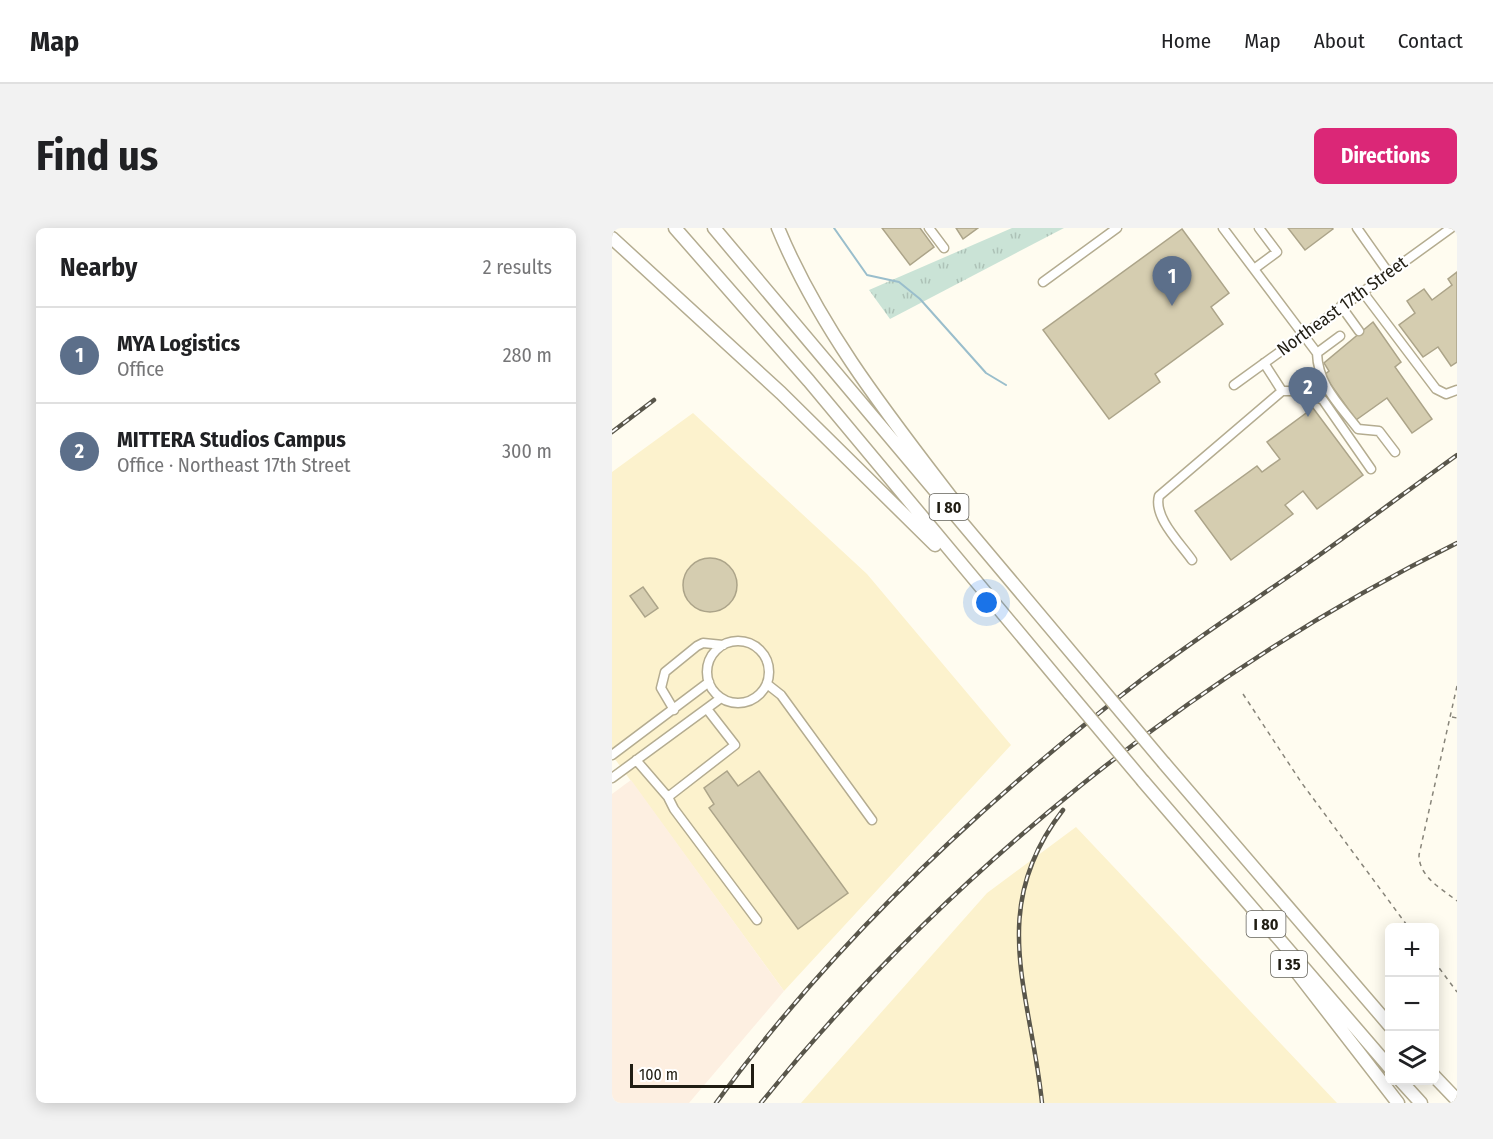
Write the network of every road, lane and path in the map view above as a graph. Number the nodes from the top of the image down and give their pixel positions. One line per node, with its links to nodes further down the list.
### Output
1 (675, 228): 28 (highway, I 80)
2 (714, 228): 30 (highway, I 80)
3 (778, 228): 30 (highway)
4 (929, 228): 11 (street)
5 (1117, 228): 14 (street)
6 (1223, 228): 12 (street)
7 (1259, 228): 12 (street)
8 (1358, 229): 13 (street)
9 (1445, 230): 13 (street, Northeast 17th Street)
10 (612, 238): 28 (highway)
11 (944, 248)
12 (1254, 269): 18 (street)
13 (1388, 272): 15 (street, Northeast 17th Street)
14 (1042, 282)
15 (1362, 291): 16 (street, Northeast 17th Street); 23 (street)
16 (1341, 306): 17 (street); 18 (street, Northeast 17th Street)
17 (1359, 331)
18 (1302, 333): 20 (street); 21 (street, Northeast 17th Street)
19 (1340, 336): 20 (street)
20 (1317, 353): 25 (street)
21 (1264, 363): 22 (street, Northeast 17th Street); 24 (street)
22 (1234, 385)
23 (1457, 390)
24 (1282, 392): 26 (street); 27 (street)
25 (1395, 452)
26 (1371, 469)
27 (1192, 560)
28 (996, 607): 45 (highway, I 80, bridge)
29 (723, 645): 31 (street); 32 (street); 37 (street)
30 (1065, 645): 51 (highway, I 80, bridge)
31 (709, 682): 35 (street); 37 (street)
32 (767, 684): 35 (street); 44 (street)
33 (1457, 686): 38 (path)
34 (1243, 694): 48 (path)
35 (721, 698): 36 (street)
36 (706, 709): 41 (street); 43 (street)
37 (674, 710): 40 (street)
38 (1451, 717): 39 (path); 46 (path)
39 (1457, 718)
40 (612, 755)
41 (636, 760): 42 (street); 43 (street)
42 (612, 778)
43 (668, 797): 47 (street)
44 (872, 820)
45 (1180, 824): 52 (highway, I 80); 56 (highway, I 35)
46 (1457, 901)
47 (757, 920)
48 (1406, 923)
49 (1439, 968): 50 (path)
50 (1457, 992)
51 (1385, 1021)
52 (1385, 1063)
53 (1439, 1081): 55 (highway)
54 (1405, 1085): 57 (highway)
55 (1457, 1100)
56 (1398, 1103)
57 (1421, 1103)

